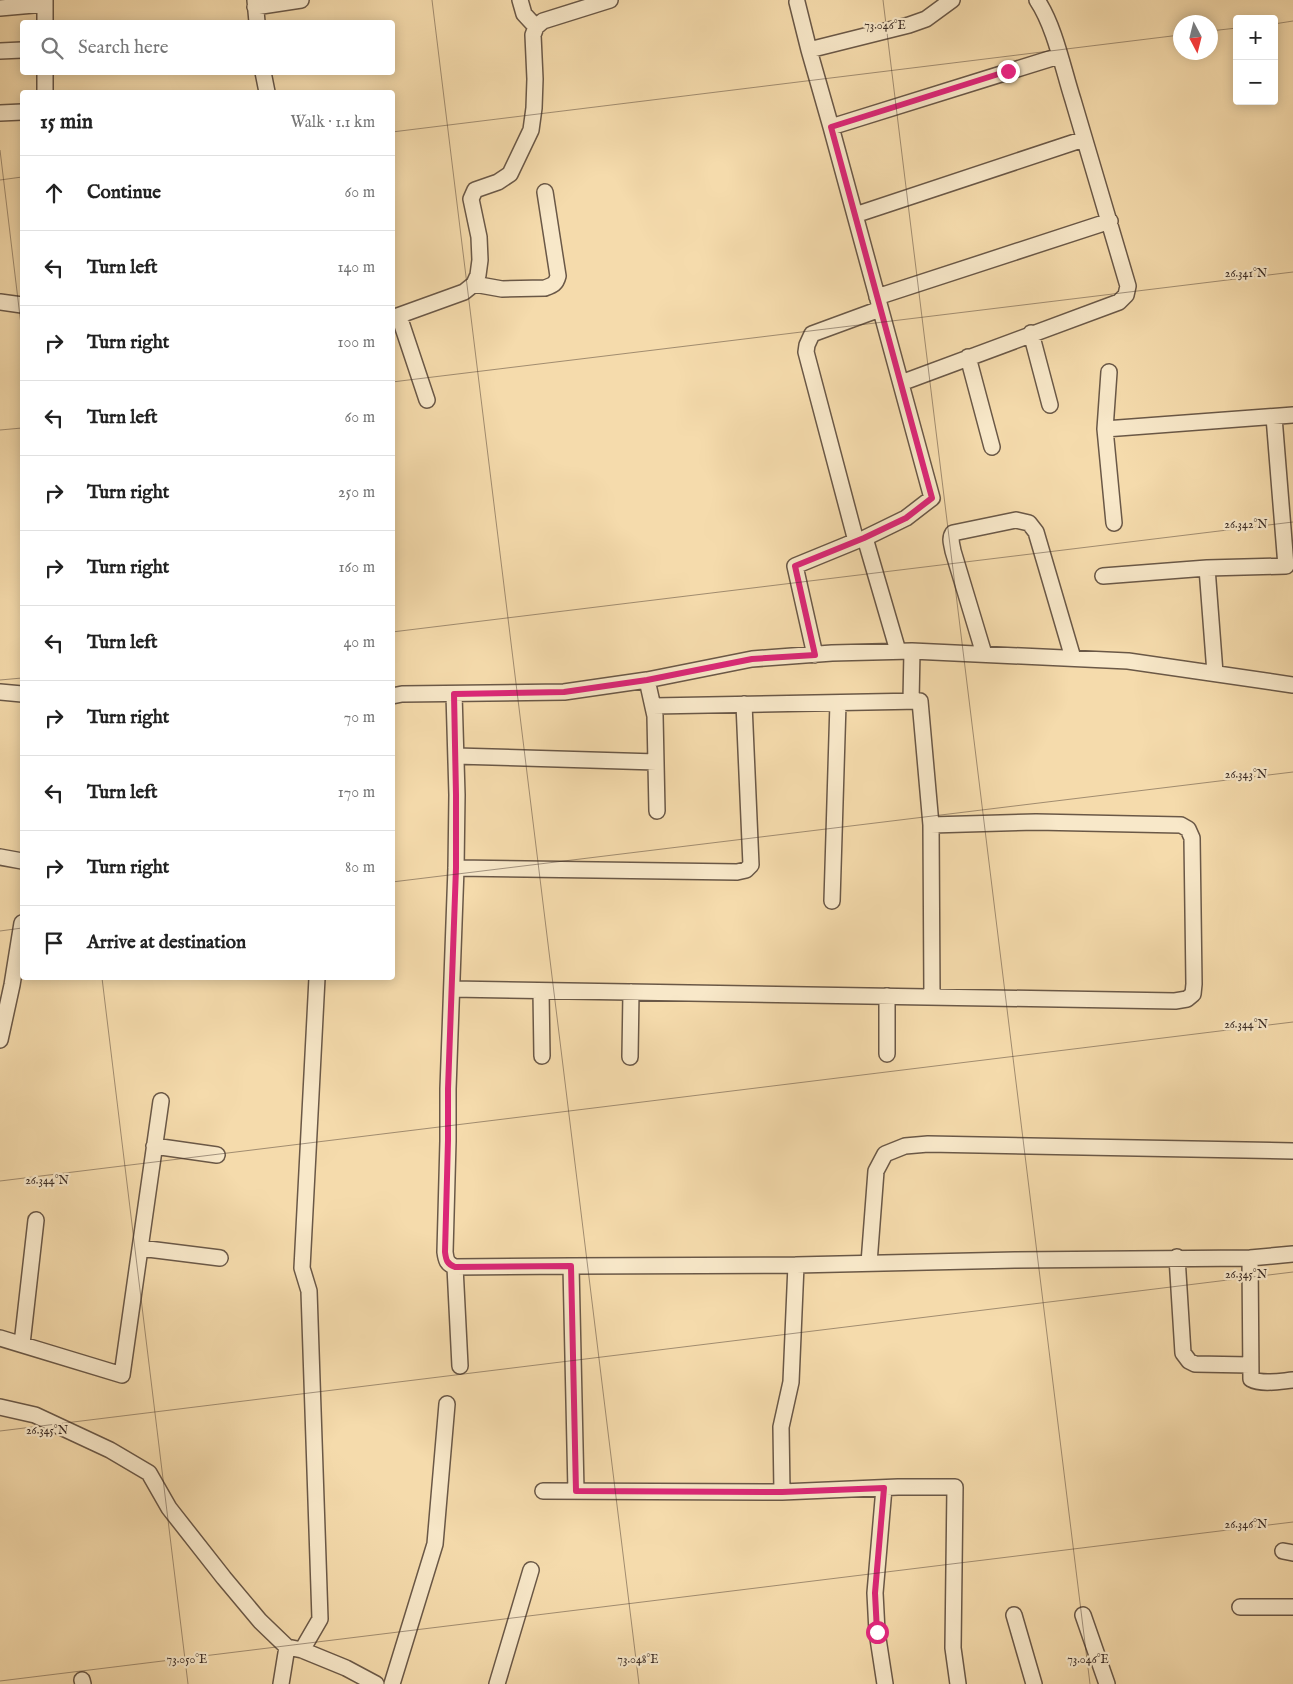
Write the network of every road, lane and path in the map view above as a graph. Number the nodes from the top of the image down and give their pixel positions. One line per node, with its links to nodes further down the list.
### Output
1 (301, 0): 8 (street)
2 (520, 0): 12 (street)
3 (610, 0): 12 (street)
4 (952, 0): 14 (street)
5 (1038, 0): 16 (street)
6 (45, 2): 9 (street); 10 (street)
7 (797, 2): 14 (street)
8 (255, 3): 11 (street)
9 (0, 8)
10 (45, 20)
11 (256, 20)
12 (536, 27): 28 (street)
13 (20, 50): 15 (street)
14 (809, 50): 23 (street)
15 (0, 51)
16 (1059, 56): 23 (street); 24 (street)
17 (45, 75): 19 (street)
18 (264, 75): 20 (street)
19 (45, 90)
20 (267, 90)
21 (20, 112): 22 (street)
22 (0, 113)
23 (831, 127): 26 (street)
24 (1084, 139): 26 (street); 27 (street)
25 (545, 192): 28 (street)
26 (855, 215): 30 (street)
27 (1110, 220): 30 (street); 33 (street)
28 (474, 284): 32 (street)
29 (0, 302): 31 (street)
30 (878, 303): 36 (street); 44 (street)
31 (20, 305)
32 (396, 317): 37 (street)
33 (1031, 333): 34 (street); 38 (street)
34 (968, 357): 36 (street); 42 (street)
35 (1109, 372): 41 (street)
36 (901, 383): 44 (street)
37 (427, 400)
38 (1050, 405)
39 (1293, 415): 40 (street)
40 (1274, 417): 41 (street); 45 (street)
41 (1105, 429): 43 (street)
42 (992, 447)
43 (1114, 523)
44 (860, 540): 48 (street); 50 (street)
45 (1289, 565): 46 (street)
46 (1207, 568): 47 (street); 52 (street)
47 (1103, 576)
48 (905, 651): 49 (street); 50 (street); 59 (street)
49 (984, 654): 51 (street); 51 (street)
50 (815, 655): 53 (street)
51 (1073, 658): 52 (street)
52 (1215, 673): 54 (street)
53 (647, 680): 57 (street); 62 (street)
54 (1293, 685)
55 (0, 692): 56 (street)
56 (20, 694)
57 (454, 694): 58 (street); 63 (street)
58 (395, 695)
59 (911, 701): 60 (street); 66 (street)
60 (838, 703): 61 (street); 70 (street)
61 (744, 704): 62 (street); 69 (street)
62 (653, 706): 64 (street)
63 (456, 756): 64 (street); 69 (street)
64 (656, 762): 65 (street)
65 (657, 811)
66 (931, 825): 77 (street); 77 (street)
67 (0, 857): 68 (street)
68 (20, 860)
69 (456, 868): 73 (street)
70 (832, 901)
71 (20, 935): 78 (street)
72 (317, 980): 112 (street)
73 (452, 990): 74 (street); 95 (street)
74 (541, 991): 75 (street); 80 (street)
75 (631, 992): 76 (street); 81 (street)
76 (887, 996): 77 (street); 79 (street)
77 (932, 997)
78 (0, 1040)
79 (887, 1054)
80 (542, 1056)
81 (630, 1058)
82 (161, 1101): 83 (street)
83 (154, 1146): 85 (street); 87 (street)
84 (1293, 1151): 92 (street)
85 (217, 1155)
86 (36, 1220): 97 (street)
87 (140, 1248): 90 (street); 97 (street)
88 (1293, 1254): 91 (street)
89 (1177, 1257): 91 (street); 92 (street); 98 (street)
90 (220, 1258)
91 (1250, 1258): 98 (street)
92 (869, 1263): 93 (street)
93 (796, 1265): 94 (street); 106 (street)
94 (571, 1266): 95 (street); 105 (street)
95 (455, 1267): 99 (street)
96 (0, 1338): 97 (street)
97 (22, 1344)
98 (1250, 1365): 100 (street)
99 (460, 1366)
100 (1293, 1380)
101 (448, 1404): 115 (street)
102 (0, 1407): 112 (street)
103 (884, 1488): 106 (street); 117 (street); 118 (street)
104 (543, 1491): 105 (street)
105 (576, 1491): 106 (street)
106 (782, 1492)
107 (530, 1570): 116 (street)
108 (1293, 1607): 109 (street)
109 (1240, 1608)
110 (1014, 1615): 119 (street)
111 (1083, 1615): 120 (street)
112 (294, 1649): 113 (street); 114 (street)
113 (281, 1684)
114 (376, 1684)
115 (392, 1684)
116 (497, 1684)
117 (885, 1684)
118 (958, 1684)
119 (1034, 1684)
120 (1107, 1684)

